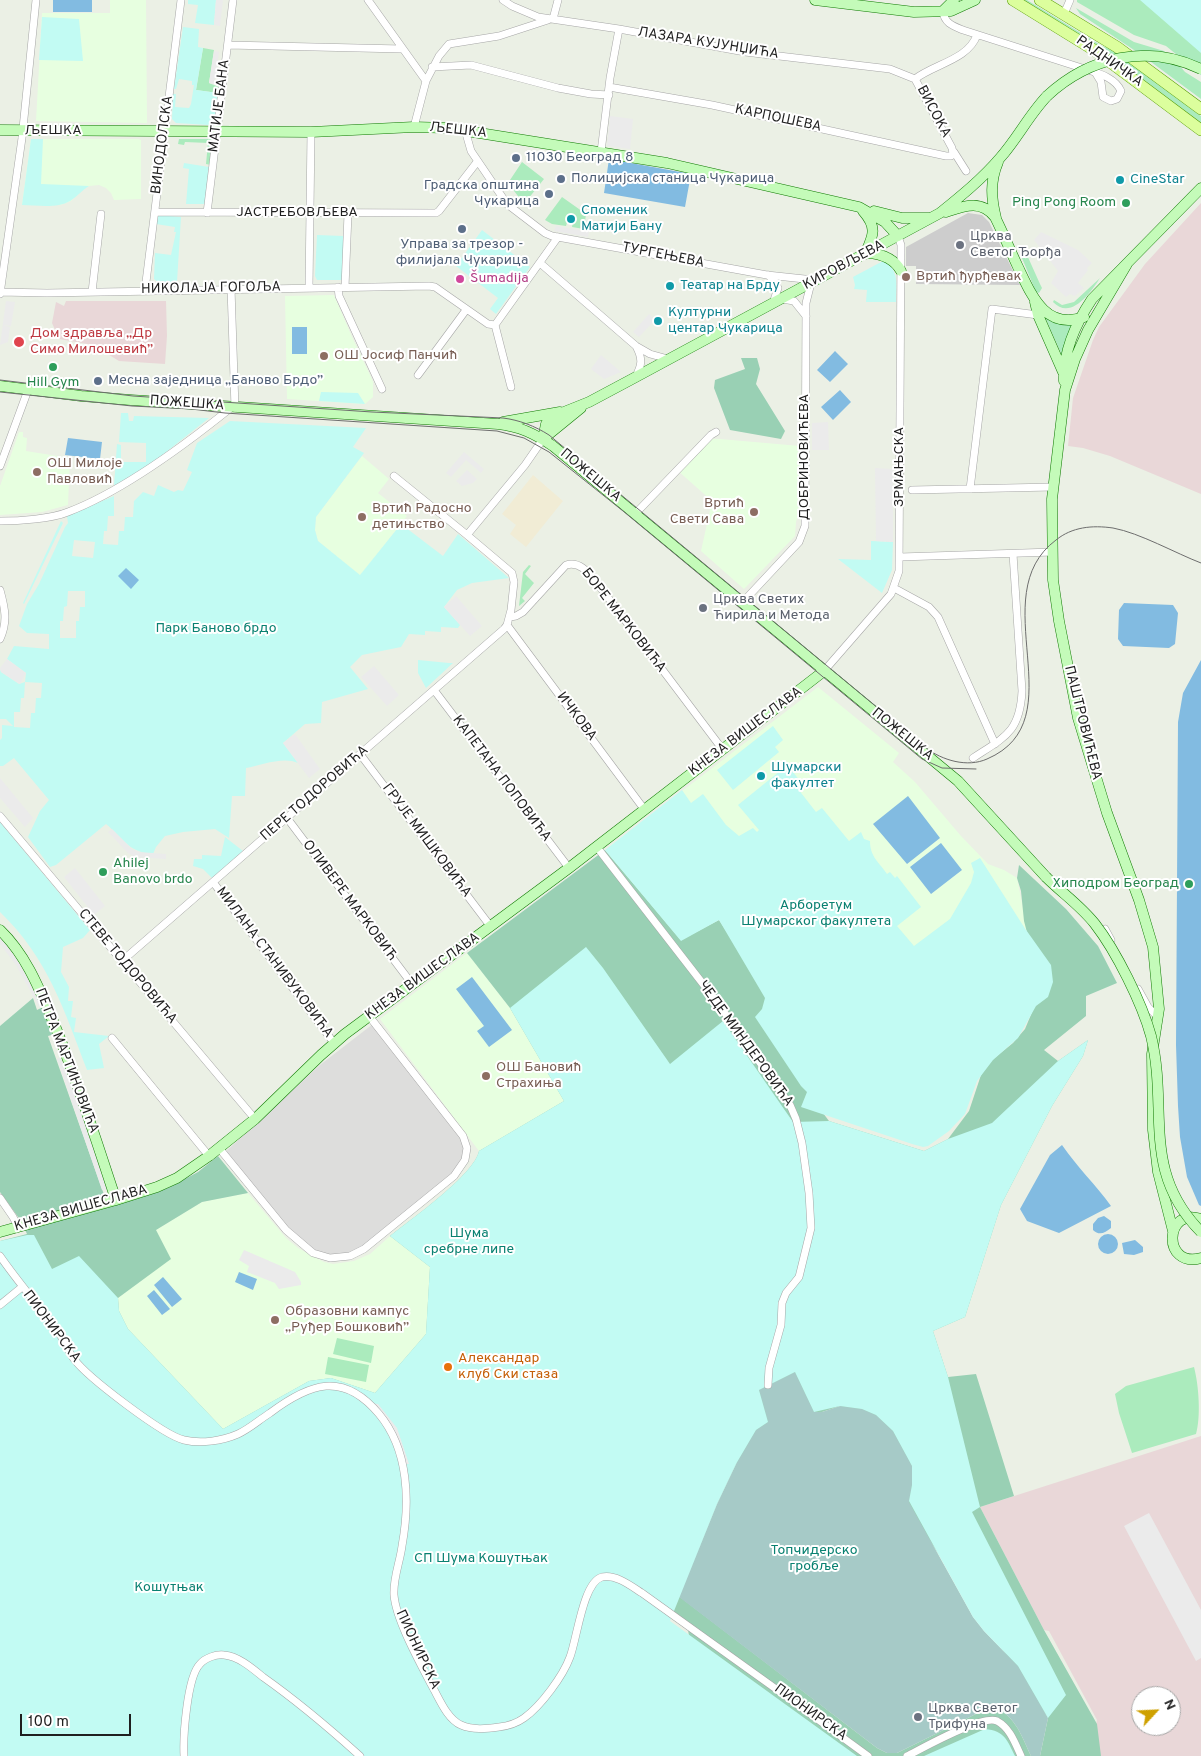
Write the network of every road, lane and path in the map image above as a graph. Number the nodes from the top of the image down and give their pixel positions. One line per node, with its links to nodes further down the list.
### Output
1 (36, 0): 29 (street)
2 (181, 0): 30 (street, ВИНОДОЛСКА)
3 (233, 0): 18 (street, МАТИЈЕ БАНА)
4 (368, 0): 19 (street)
5 (503, 0): 15 (street, ЛАЗАРА КУЈУНЏИЋА)
6 (558, 0): 15 (street)
7 (815, 0): 13 (street)
8 (954, 0): 13 (street)
9 (975, 0): 13 (street)
10 (1013, 0): 32 (main road, РАДНИЧКА)
11 (1040, 0): 14 (main road, РАДНИЧКА)
12 (1070, 0): 14 (street)
13 (943, 11): 17 (street, РАДНИЧКА)
14 (1064, 14): 26 (main road, РАДНИЧКА)
15 (553, 19): 16 (street, ЛАЗАРА КУЈУНЏИЋА); 20 (street)
16 (619, 29): 23 (street, ЛАЗАРА КУЈУНЏИЋА); 25 (street)
17 (977, 36): 22 (street, РАДНИЧКА); 23 (street, ВИСОКА)
18 (228, 45): 19 (street); 33 (street, МАТИЈЕ БАНА)
19 (402, 49): 24 (street)
20 (432, 67): 24 (street); 25 (street, КАРПОШЕВА)
21 (1201, 69): 38 (street, КИРОВЉЕВА, bridge)
22 (1094, 72): 22 (street, РАДНИЧКА)
23 (915, 79): 36 (street, ВИСОКА)
24 (426, 81): 27 (street)
25 (609, 91): 35 (street); 37 (street, КАРПОШЕВА)
26 (1201, 110)
27 (414, 127): 31 (street, ЉЕШКА); 34 (street, ЉЕШКА)
28 (0, 130): 29 (street, ЉЕШКА)
29 (23, 130): 30 (street, ЉЕШКА); 63 (street)
30 (165, 130): 33 (street, ЉЕШКА); 43 (street, ВИНОДОЛСКА)
31 (465, 130): 35 (street, ЉЕШКА); 39 (street, ТУРГЕЊЕВА)
32 (1201, 130)
33 (217, 131): 34 (street, ЉЕШКА); 44 (street, МАТИЈЕ БАНА)
34 (311, 132): 45 (street)
35 (600, 152): 42 (street, ЉЕШКА)
36 (954, 152): 37 (street, ВИСОКА); 40 (street)
37 (946, 156)
38 (1000, 158): 48 (street, КИРОВЉЕВА); 49 (street)
39 (477, 162): 47 (street, ЈАСТРЕБОВЉЕВА); 51 (street, ТУРГЕЊЕВА)
40 (966, 170)
41 (1201, 188): 54 (street, ПАШТРОВИЋЕВА)
42 (859, 207): 48 (street); 50 (street, ЉЕШКА); 52 (street)
43 (155, 212): 44 (street, ЈАСТРЕБОВЉЕВА); 61 (street, ВИНОДОЛСКА)
44 (207, 213): 45 (street, ЈАСТРЕБОВЉЕВА)
45 (310, 213): 47 (street, ЈАСТРЕБОВЉЕВА); 60 (street)
46 (101, 214): 62 (street)
47 (348, 214): 58 (street)
48 (936, 216): 49 (street, КИРОВЉЕВА); 50 (street, КИРОВЉЕВА)
49 (998, 223): 65 (street)
50 (898, 236): 52 (street, КИРОВЉЕВА); 55 (street, ЗРМАЊСКА)
51 (558, 237): 53 (street); 56 (street, ТУРГЕЊЕВА)
52 (866, 254): 55 (street); 57 (street, КИРОВЉЕВА)
53 (540, 263): 71 (street); 72 (street)
54 (1127, 264): 66 (street, ПАШТРОВИЋЕВА); 70 (street, ПАШТРОВИЋЕВА)
55 (900, 271): 99 (street, ЗРМАЊСКА)
56 (768, 275): 57 (street, ТУРГЕЊЕВА); 64 (street)
57 (814, 282): 64 (street, КИРОВЉЕВА); 69 (street, ДОБРИНОВИЋЕВА)
58 (341, 287): 60 (street, НИКОЛАЈА ГОГОЉА); 67 (street, НИКОЛАЈА ГОГОЉА); 80 (street)
59 (231, 288): 60 (street, НИКОЛАЈА ГОГОЉА); 61 (street, НИКОЛАЈА ГОГОЉА); 83 (street)
60 (309, 288)
61 (145, 290): 62 (street, НИКОЛАЈА ГОГОЉА)
62 (92, 292): 63 (street, НИКОЛАЈА ГОГОЉА)
63 (0, 293)
64 (777, 301): 69 (street); 73 (street, КИРОВЉЕВА)
65 (1035, 301): 68 (street); 70 (street)
66 (1101, 307): 70 (street); 81 (street, ПАШТРОВИЋЕВА)
67 (466, 310): 71 (street); 74 (street)
68 (1038, 315): 75 (street); 92 (street)
69 (806, 317): 102 (street, ДОБРИНОВИЋЕВА)
70 (1080, 318): 75 (street, ПАШТРОВИЋЕВА)
71 (495, 325): 78 (street)
72 (636, 346): 73 (street); 76 (street)
73 (669, 359): 76 (street, КИРОВЉЕВА)
74 (418, 375)
75 (1064, 375): 81 (street)
76 (634, 378): 82 (street, КИРОВЉЕВА)
77 (0, 386): 79 (street, ПОЖЕШКА)
78 (510, 387)
79 (28, 390): 83 (street, ПОЖЕШКА); 88 (street)
80 (382, 390)
81 (1065, 390): 91 (street, ПАШТРОВИЋЕВА)
82 (589, 402): 84 (street, КИРОВЉЕВА); 87 (street, КИРОВЉЕВА)
83 (233, 407): 85 (street, ПОЖЕШКА); 95 (street)
84 (564, 412): 85 (street); 87 (street, КИРОВЉЕВА)
85 (498, 424): 87 (street, ПОЖЕШКА)
86 (716, 432): 94 (street)
87 (543, 439): 94 (street, ПОЖЕШКА); 96 (street)
88 (3, 450): 89 (street)
89 (0, 466)
90 (394, 476): 96 (street)
91 (1052, 487): 92 (street); 97 (street, ПАШТРОВИЋЕВА)
92 (970, 489): 93 (street)
93 (912, 490)
94 (635, 514): 102 (street, ПОЖЕШКА)
95 (0, 521)
96 (467, 535): 103 (street)
97 (1053, 552): 98 (street); 125 (street, ПАШТРОВИЋЕВА)
98 (1013, 554): 99 (street); 109 (street)
99 (900, 556): 100 (street, ЗРМАЊСКА)
100 (894, 588): 107 (street, ЗРМАЊСКА); 109 (street)
101 (0, 590): 104 (street)
102 (742, 603): 107 (street, ПОЖЕШКА)
103 (510, 617): 105 (street); 110 (street, БОРЕ МАРКОВИЋА)
104 (3, 623): 106 (street)
105 (507, 625): 108 (street, ПЕРЕ ТОДОРОВИЋА); 113 (street, ИЧКОВА)
106 (0, 639)
107 (824, 671): 110 (street, КНЕЗА ВИШЕСЛАВА); 139 (street, ПОЖЕШКА, bridge)
108 (434, 690): 111 (street, ПЕРЕ ТОДОРОВИЋА); 117 (street, КАПЕТАНА ПОПОВИЋА)
109 (995, 744): 112 (street)
110 (723, 750): 113 (street, КНЕЗА ВИШЕСЛАВА)
111 (360, 754): 115 (street, ПЕРЕ ТОДОРОВИЋА); 119 (street, ГРУЈЕ МИШКОВИЋА)
112 (973, 758)
113 (644, 809): 116 (street, КНЕЗА ВИШЕСЛАВА)
114 (0, 816): 122 (street, СТЕВЕ ТОДОРОВИЋА)
115 (287, 818): 118 (street, ПЕРЕ ТОДОРОВИЋА); 123 (street, ОЛИВЕРЕ МАРКОВИЋ)
116 (596, 846): 117 (street, КНЕЗА ВИШЕСЛАВА); 144 (street, ЧЕДЕ МИНДЕРОВИЋА)
117 (569, 868): 119 (street, КНЕЗА ВИШЕСЛАВА)
118 (213, 882): 122 (street, ПЕРЕ ТОДОРОВИЋА); 127 (street, МИЛАНА СТАНИВУКОВИЋА)
119 (491, 927): 123 (street, КНЕЗА ВИШЕСЛАВА)
120 (1105, 929): 125 (street)
121 (0, 930): 133 (street, ПЕТРА МАРТИНОВИЋА)
122 (122, 961): 128 (street, СТЕВЕ ТОДОРОВИЋА)
123 (412, 984): 124 (street, КНЕЗА ВИШЕСЛАВА)
124 (369, 1016): 127 (street, КНЕЗА ВИШЕСЛАВА); 129 (street)
125 (1158, 1017): 131 (street, ПАШТРОВИЋЕВА)
126 (112, 1038): 130 (street)
127 (334, 1043): 128 (street, КНЕЗА ВИШЕСЛАВА)
128 (255, 1118): 129 (street, КНЕЗА ВИШЕСЛАВА)
129 (219, 1148): 130 (street, КНЕЗА ВИШЕСЛАВА)
130 (209, 1156): 133 (street, КНЕЗА ВИШЕСЛАВА)
131 (1162, 1188): 134 (street, ПАШТРОВИЋЕВА); 137 (street, ПАШТРОВИЋЕВА)
132 (0, 1198): 136 (street)
133 (116, 1200): 136 (street, КНЕЗА ВИШЕСЛАВА)
134 (1189, 1217): 135 (street); 137 (street)
135 (1201, 1219)
136 (18, 1227): 138 (street, КНЕЗА ВИШЕСЛАВА)
137 (1173, 1231): 141 (street, ПАШТРОВИЋЕВА)
138 (0, 1232)
139 (1201, 1232)
140 (0, 1256): 142 (street, ПИОНИРСКА)
141 (1201, 1258)
142 (22, 1287): 143 (street); 147 (street, ПИОНИРСКА)
143 (0, 1305)
144 (768, 1385)
145 (184, 1756): 146 (street)
146 (360, 1756)
147 (868, 1756)
148 (907, 1756): 149 (street)
149 (1021, 1756)

